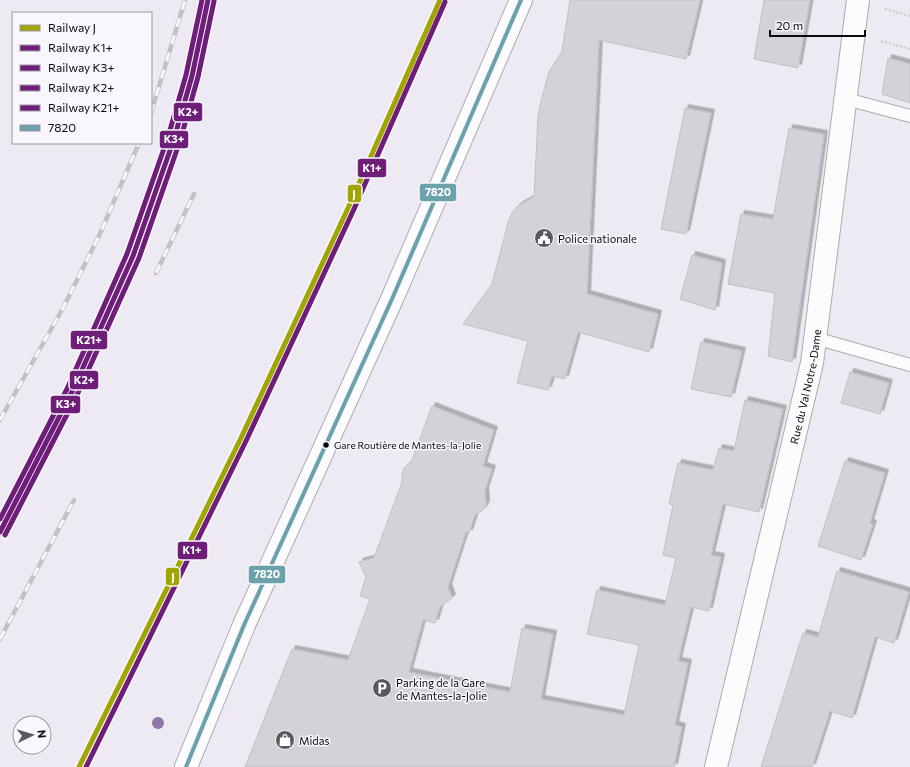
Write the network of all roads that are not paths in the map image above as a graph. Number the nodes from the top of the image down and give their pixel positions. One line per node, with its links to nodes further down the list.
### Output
1 (521, 0): 7 (street)
2 (858, 0): 3 (street, Rue du Val Notre-Dame)
3 (846, 99): 4 (lane); 5 (street, Rue du Val Notre-Dame)
4 (910, 116)
5 (815, 338): 6 (lane); 8 (street, Rue du Val Notre-Dame)
6 (910, 365)
7 (186, 767)
8 (716, 767)

